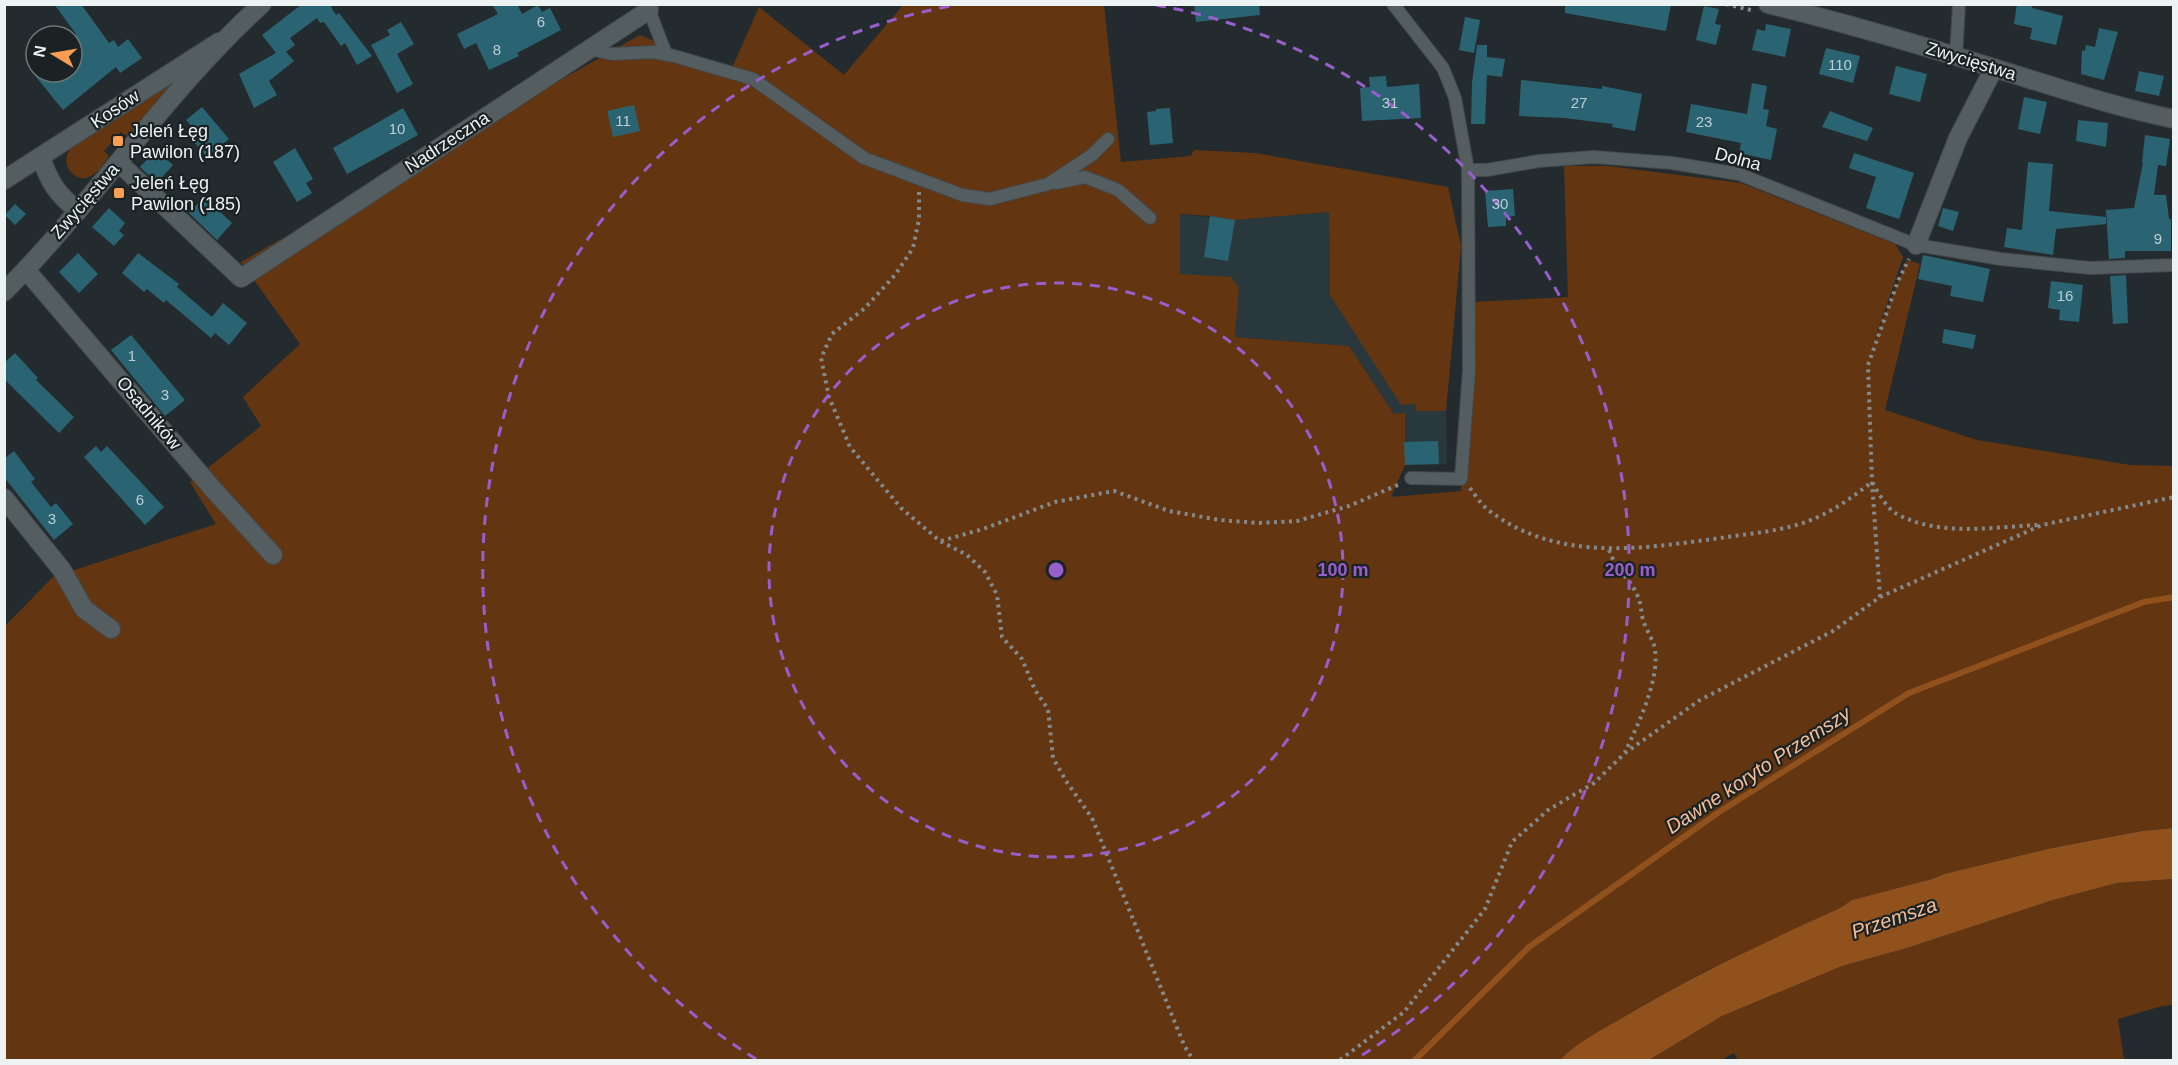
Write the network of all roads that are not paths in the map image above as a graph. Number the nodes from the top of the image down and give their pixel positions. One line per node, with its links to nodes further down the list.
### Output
1 (262, 4): 6 (street, Zwycięstwa)
2 (1394, 4): 15 (lane)
3 (1768, 4): 9 (street, Zwycięstwa)
4 (1959, 4): 9 (lane)
5 (648, 7): 7 (street, Nadrzeczna); 8 (lane)
6 (226, 37): 13 (street, Kosów); 14 (street, Zwycięstwa)
7 (589, 49): 8 (lane); 14 (street, Nadrzeczna)
8 (666, 54): 17 (lane)
9 (1956, 57): 10 (street, Zwycięstwa)
10 (1994, 68): 11 (street, Zwycięstwa); 20 (street)
11 (2174, 119)
12 (1108, 139): 17 (lane)
13 (41, 158): 16 (street, Kosów); 18 (street)
14 (119, 163): 18 (street, Zwycięstwa)
15 (1468, 170): 20 (lane, Dolna); 24 (lane)
16 (4, 180)
17 (1048, 184): 19 (lane)
18 (78, 210): 22 (street, Zwycięstwa)
19 (1150, 218)
20 (1916, 245): 21 (lane, Dolna)
21 (2174, 265)
22 (26, 270): 23 (street, Zwycięstwa); 26 (street, Osadników)
23 (4, 292)
24 (1411, 478)
25 (4, 498): 27 (street)
26 (273, 555)
27 (111, 629)

